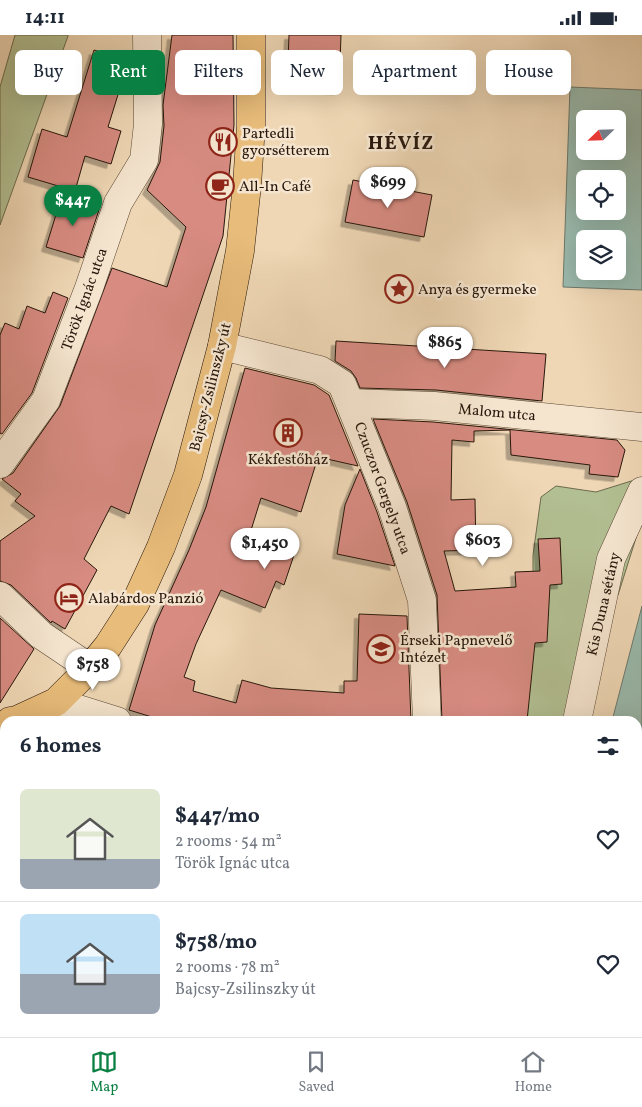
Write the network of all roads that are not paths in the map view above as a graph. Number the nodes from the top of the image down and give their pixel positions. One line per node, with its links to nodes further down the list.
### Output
1 (147, 35): 6 (street, Török Ignác utca)
2 (251, 35): 3 (main road, Bajcsy-Zsilinszky út)
3 (222, 347): 4 (street, Czuczor Gergely utca); 9 (main road, Bajcsy-Zsilinszky út)
4 (352, 403): 5 (street, Malom utca); 13 (street, Czuczor Gergely utca)
5 (642, 427)
6 (0, 464)
7 (642, 491): 14 (street, Kis Duna sétány)
8 (0, 596): 9 (street)
9 (90, 668): 10 (main road, Bajcsy-Zsilinszky út)
10 (58, 712): 11 (main road); 12 (street)
11 (38, 716)
12 (84, 716)
13 (427, 716)
14 (578, 716)

